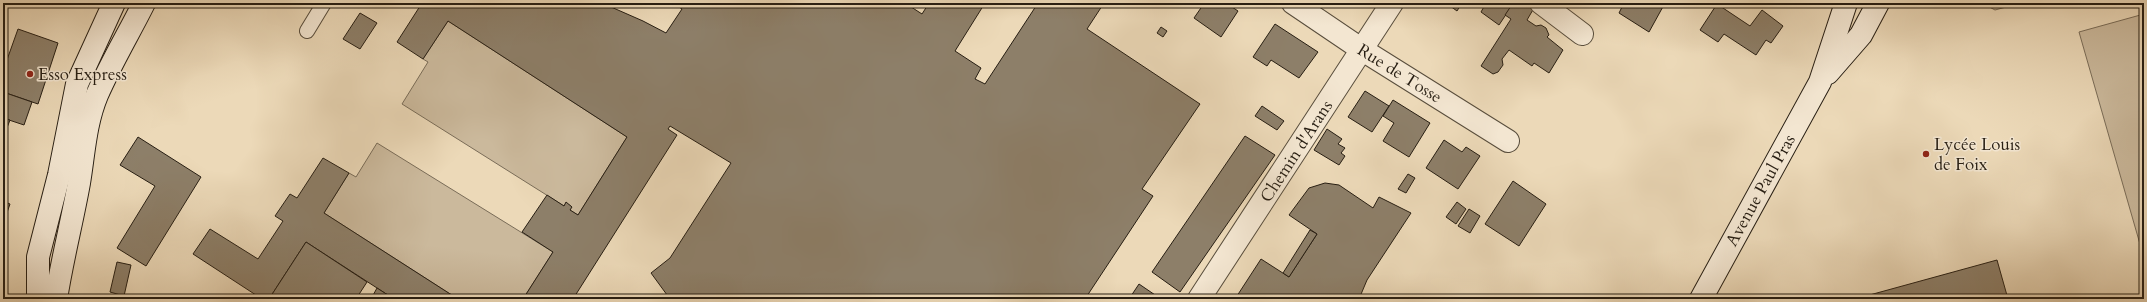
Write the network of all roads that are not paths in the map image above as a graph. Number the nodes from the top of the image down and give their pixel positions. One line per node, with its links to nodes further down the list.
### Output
1 (114, 3): 14 (street)
2 (144, 3): 15 (street)
3 (324, 3): 9 (lane)
4 (1293, 3): 11 (street, Rue de Tosse)
5 (1392, 3): 11 (street, Chemin d'Arans)
6 (1541, 3): 10 (street)
7 (1846, 3): 12 (street, Avenue Paul Pras)
8 (1878, 3): 12 (street, Avenue Paul Pras)
9 (307, 31)
10 (1582, 34)
11 (1361, 49): 13 (street, Rue de Tosse); 16 (street, Chemin d'Arans)
12 (1820, 82): 17 (street, Avenue Paul Pras)
13 (1508, 141)
14 (38, 299)
15 (56, 299)
16 (1199, 299)
17 (1701, 299)

